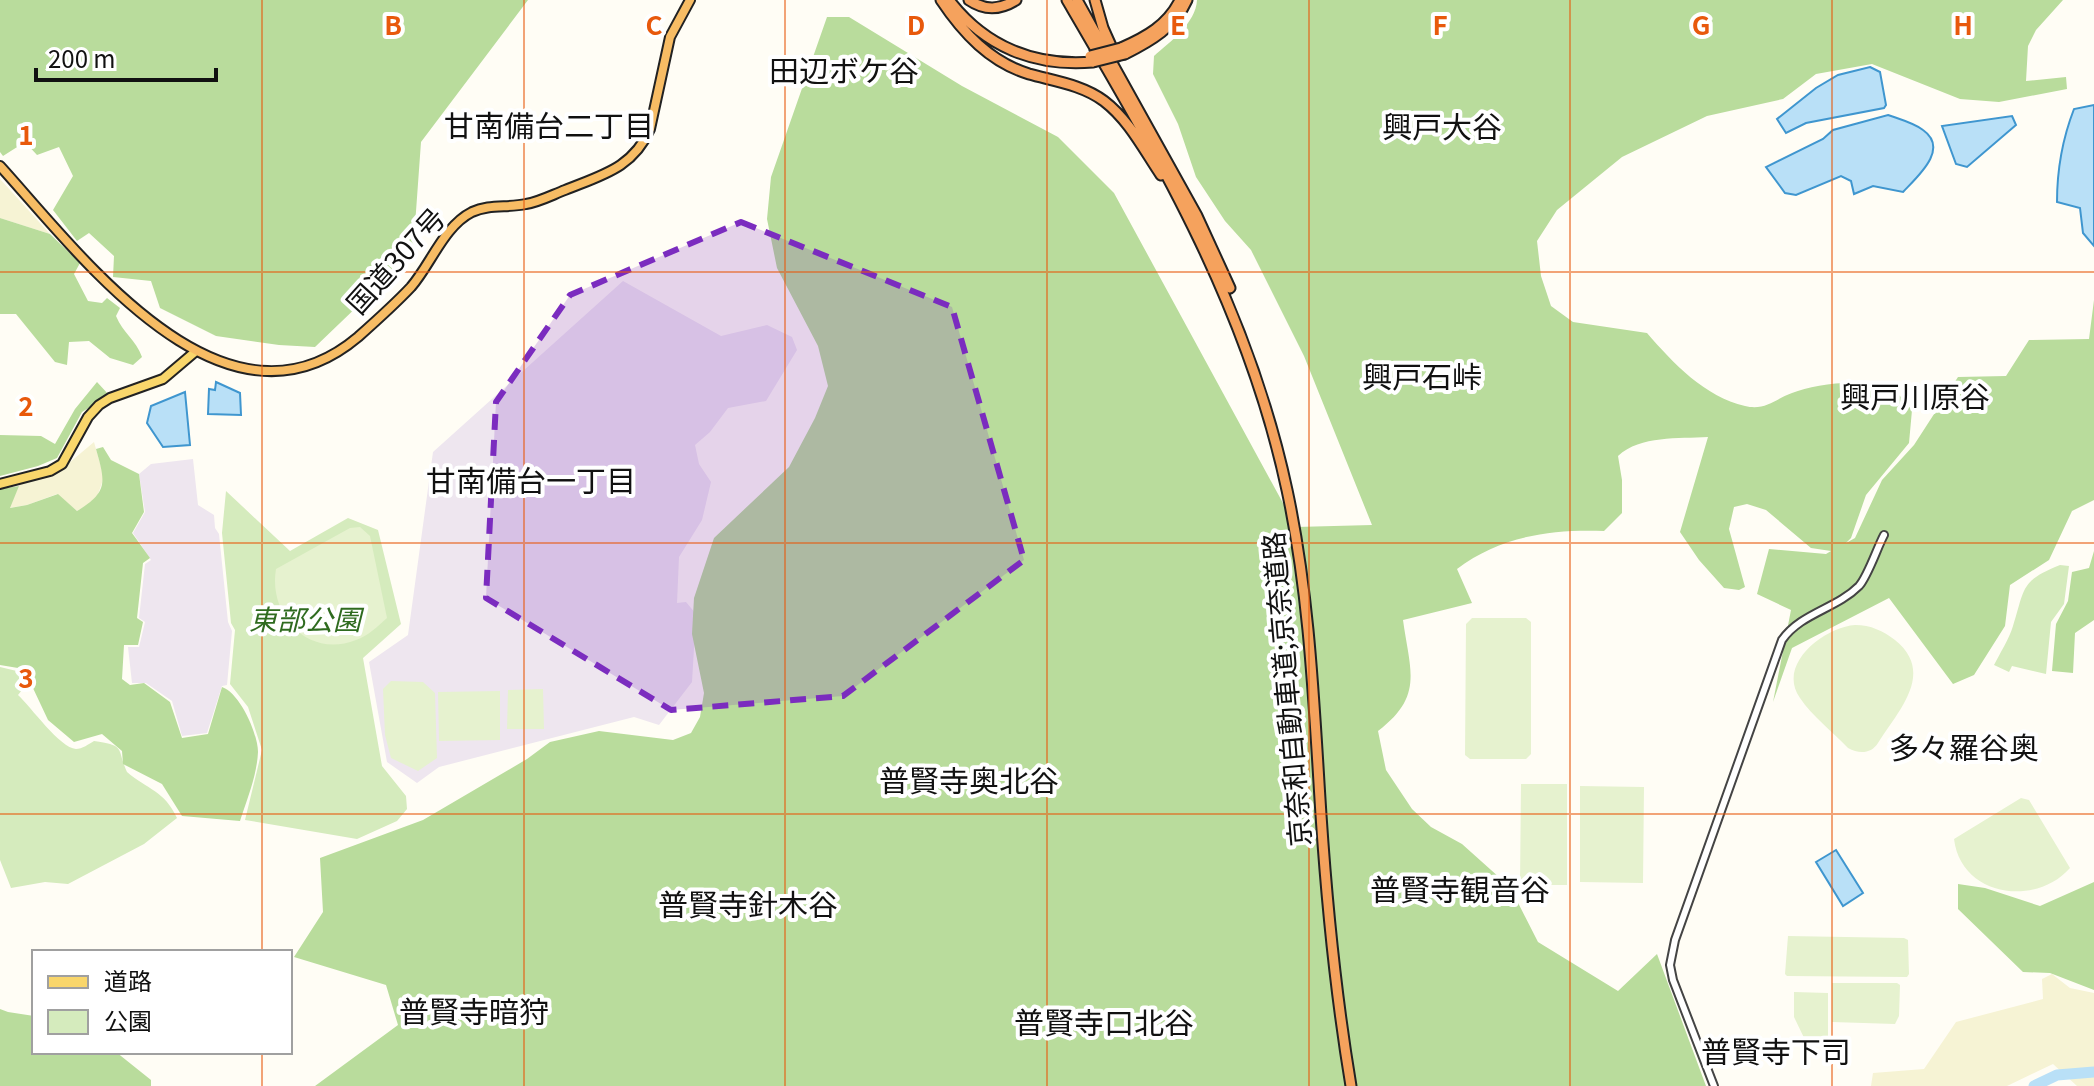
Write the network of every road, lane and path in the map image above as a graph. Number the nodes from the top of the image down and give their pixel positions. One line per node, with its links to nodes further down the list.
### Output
1 (690, 0): 17 (highway, 国道307号)
2 (941, 0): 16 (highway)
3 (949, 0): 13 (highway)
4 (956, 0): 13 (highway)
5 (969, 0): 6 (highway)
6 (1016, 0)
7 (1067, 0): 16 (highway, 京奈和自動車道;京奈道路)
8 (1077, 0): 15 (highway, 京奈和自動車道;京奈道路)
9 (1095, 0): 15 (highway)
10 (1180, 0): 12 (highway)
11 (1187, 0): 12 (highway)
12 (1123, 51): 13 (highway, bridge)
13 (1092, 59)
14 (0, 166): 17 (highway, 国道307号)
15 (1197, 216): 20 (highway, 京奈和自動車道;京奈道路)
16 (1195, 228): 20 (highway, 京奈和自動車道;京奈道路)
17 (196, 351): 18 (main road)
18 (0, 484)
19 (1884, 535): 21 (street)
20 (1353, 1086)
21 (1714, 1086)

